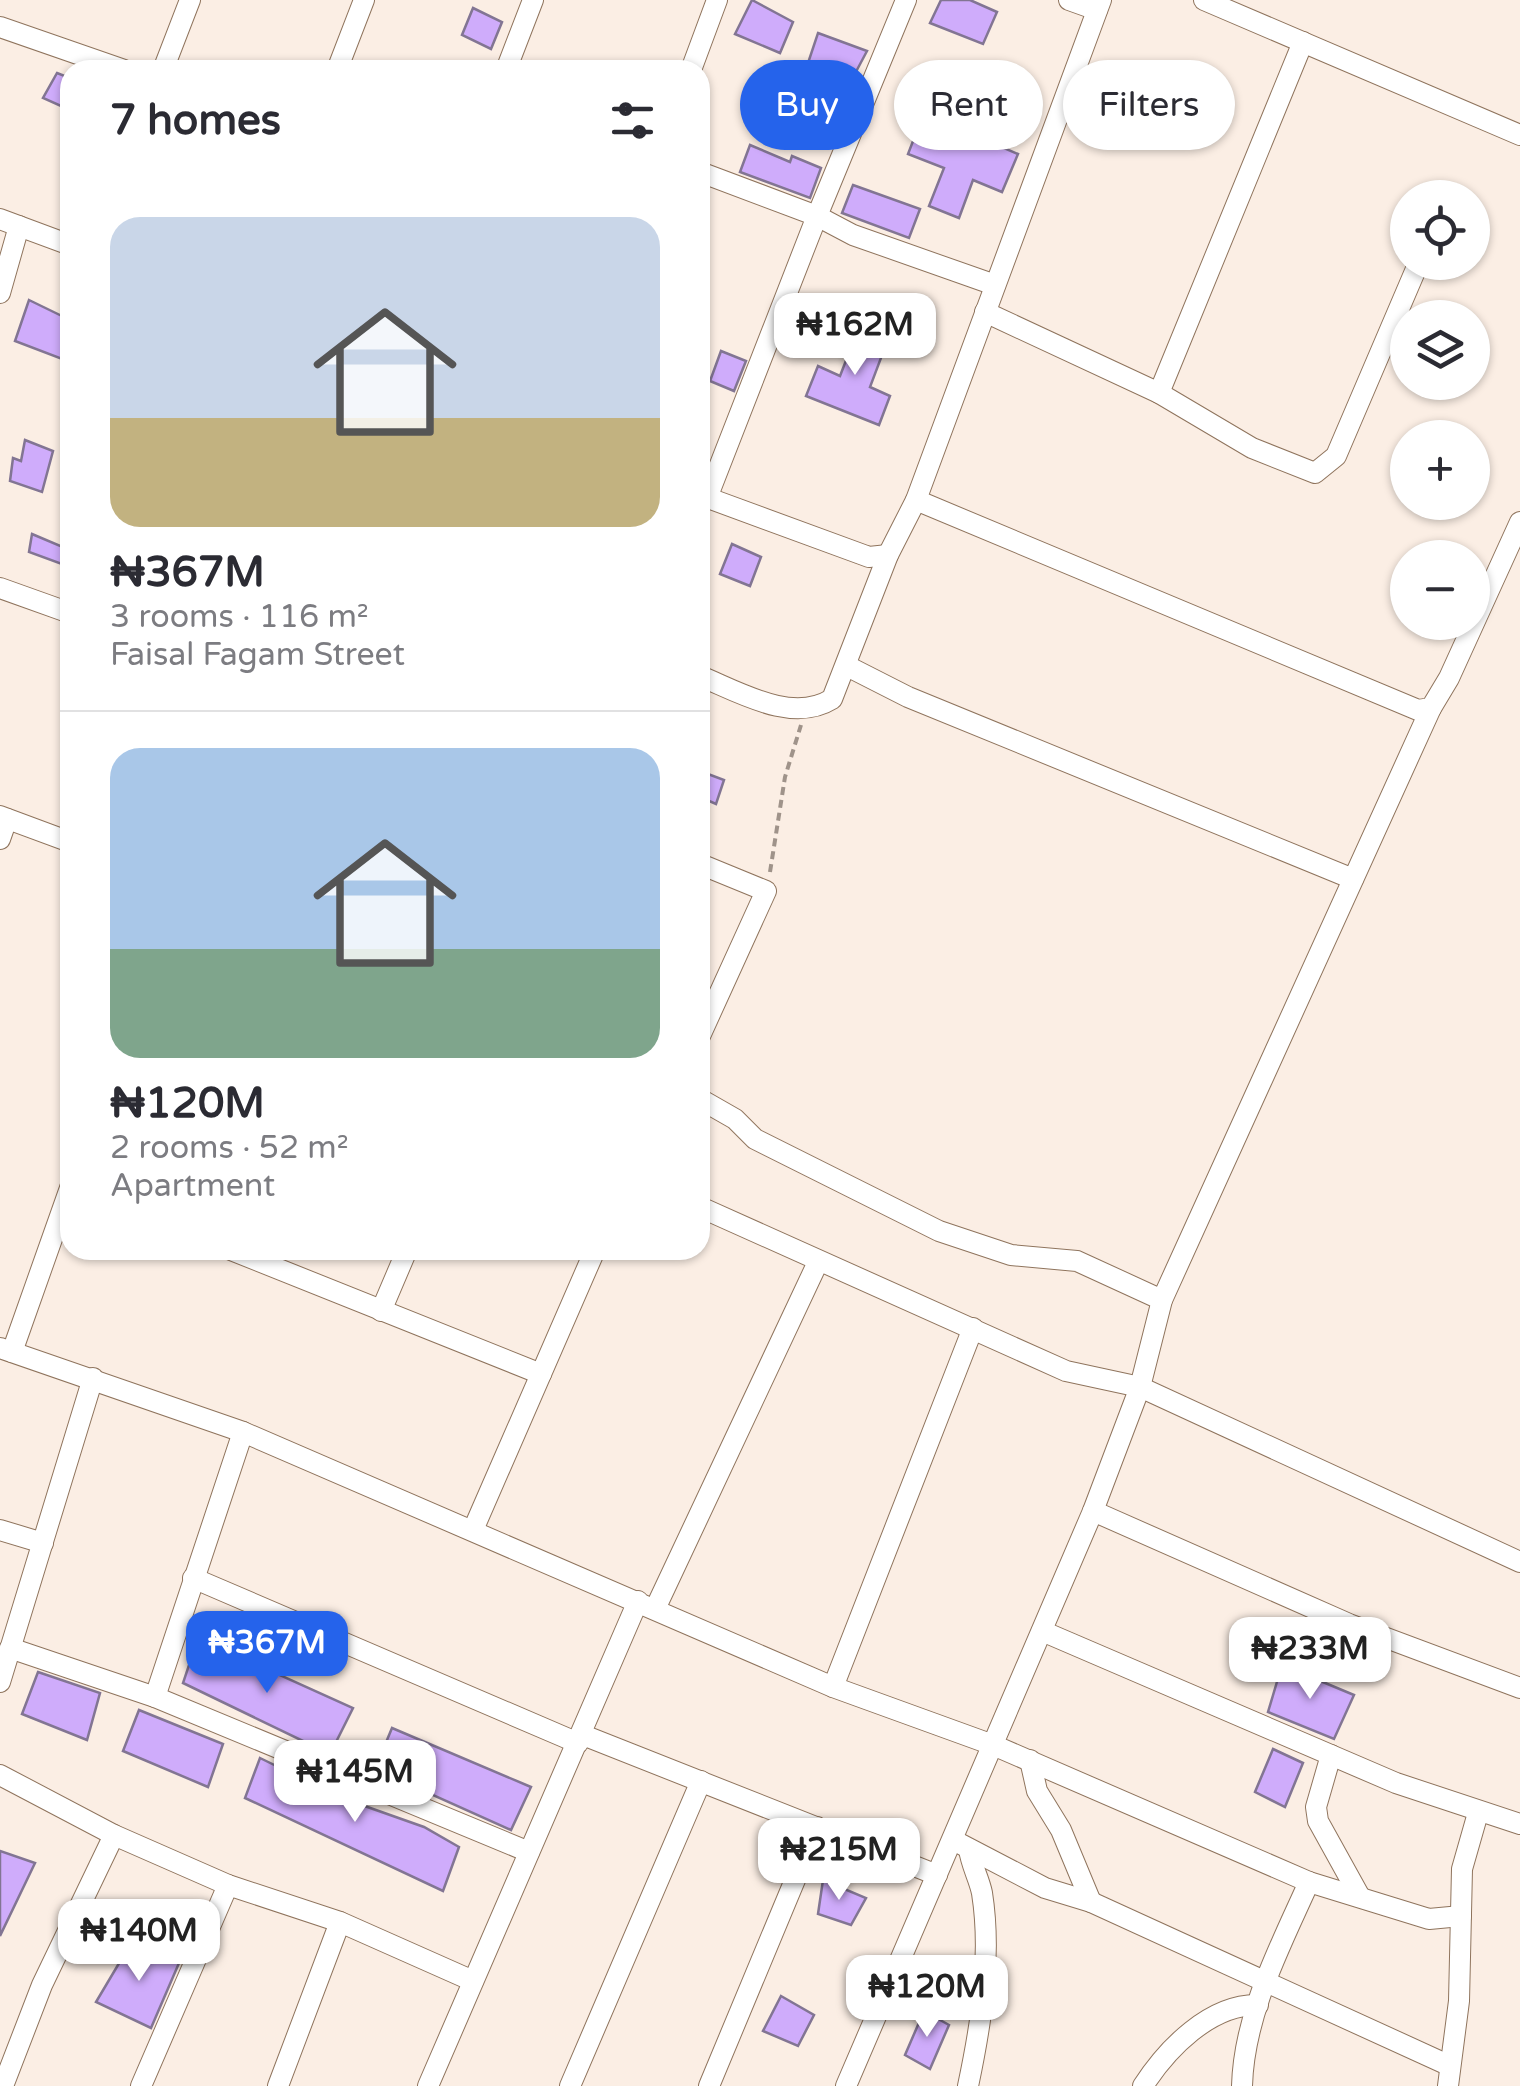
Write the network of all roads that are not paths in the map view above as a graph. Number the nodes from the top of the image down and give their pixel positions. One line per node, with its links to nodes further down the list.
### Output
1 (190, 0): 12 (street)
2 (364, 0): 13 (street)
3 (532, 0): 14 (street)
4 (717, 0): 15 (street)
5 (906, 0): 18 (street)
6 (1069, 0): 8 (street)
7 (1204, 0): 10 (street)
8 (1099, 5): 22 (street)
9 (0, 27): 11 (street)
10 (1304, 42): 16 (street); 25 (street)
11 (95, 60)
12 (167, 60)
13 (340, 60)
14 (510, 60)
15 (695, 60)
16 (1520, 135)
17 (710, 176): 18 (street)
18 (818, 216): 22 (street); 26 (street)
19 (9, 222): 20 (street); 23 (street)
20 (60, 241)
21 (1410, 280): 25 (street)
22 (995, 286): 24 (street)
23 (0, 293)
24 (986, 312): 25 (street); 28 (street)
25 (1158, 393)
26 (710, 481)
27 (710, 498): 30 (street)
28 (916, 500): 30 (street); 35 (street)
29 (1520, 522): 35 (street)
30 (888, 555): 33 (street)
31 (0, 588): 32 (street)
32 (60, 609)
33 (847, 666): 34 (street); 40 (street)
34 (710, 680)
35 (1430, 708): 40 (street)
36 (4, 817): 37 (street); 38 (street)
37 (60, 838)
38 (0, 839)
39 (710, 868): 41 (street)
40 (1353, 879): 49 (street)
41 (710, 1014)
42 (710, 1105): 49 (street)
43 (710, 1212): 48 (street)
44 (60, 1215): 52 (street)
45 (256, 1260): 50 (street)
46 (403, 1260): 50 (street)
47 (591, 1260): 53 (street)
48 (818, 1262): 51 (street); 63 (street)
49 (1162, 1300): 55 (street)
50 (381, 1311): 53 (street)
51 (973, 1328): 55 (street); 67 (street)
52 (6, 1350): 54 (street)
53 (540, 1374): 59 (street)
54 (93, 1378): 56 (street); 60 (street)
55 (1140, 1387): 57 (street); 61 (street)
56 (242, 1432): 59 (street); 62 (street)
57 (1093, 1511): 64 (street); 68 (street)
58 (0, 1530): 60 (street)
59 (473, 1530): 63 (street)
60 (42, 1543): 65 (street)
61 (1520, 1562)
62 (193, 1578): 69 (street); 70 (street)
63 (647, 1605): 67 (street); 70 (street)
64 (1042, 1631): 71 (street); 72 (street)
65 (10, 1648): 66 (street); 69 (street)
66 (0, 1682)
67 (833, 1686): 71 (street)
68 (1520, 1688)
69 (154, 1697): 81 (street)
70 (581, 1739): 75 (street); 81 (street)
71 (994, 1745): 73 (street); 80 (street)
72 (1331, 1755): 76 (street); 85 (street)
73 (1030, 1760): 83 (street); 86 (street)
74 (0, 1775): 79 (street)
75 (701, 1781): 78 (street); 97 (street)
76 (1478, 1813): 77 (street); 87 (street)
77 (1520, 1824)
78 (817, 1827): 82 (street); 98 (street)
79 (114, 1835): 84 (street); 93 (street)
80 (961, 1845): 82 (street); 86 (street); 100 (street)
81 (530, 1852): 89 (street)
82 (937, 1875): 99 (street)
83 (1308, 1882): 85 (street); 90 (street)
84 (228, 1886): 88 (street); 94 (street)
85 (1359, 1894): 87 (street)
86 (1091, 1902): 90 (street)
87 (1461, 1916): 92 (street)
88 (340, 1922): 89 (street); 95 (street)
89 (473, 1981): 96 (street)
90 (1264, 1983): 91 (street); 92 (street)
91 (1258, 2005): 101 (street); 102 (street)
92 (1448, 2075)
93 (3, 2086)
94 (141, 2086)
95 (278, 2086)
96 (428, 2086)
97 (570, 2086)
98 (710, 2086)
99 (846, 2086)
100 (968, 2086)
101 (1142, 2086)
102 (1242, 2086)

